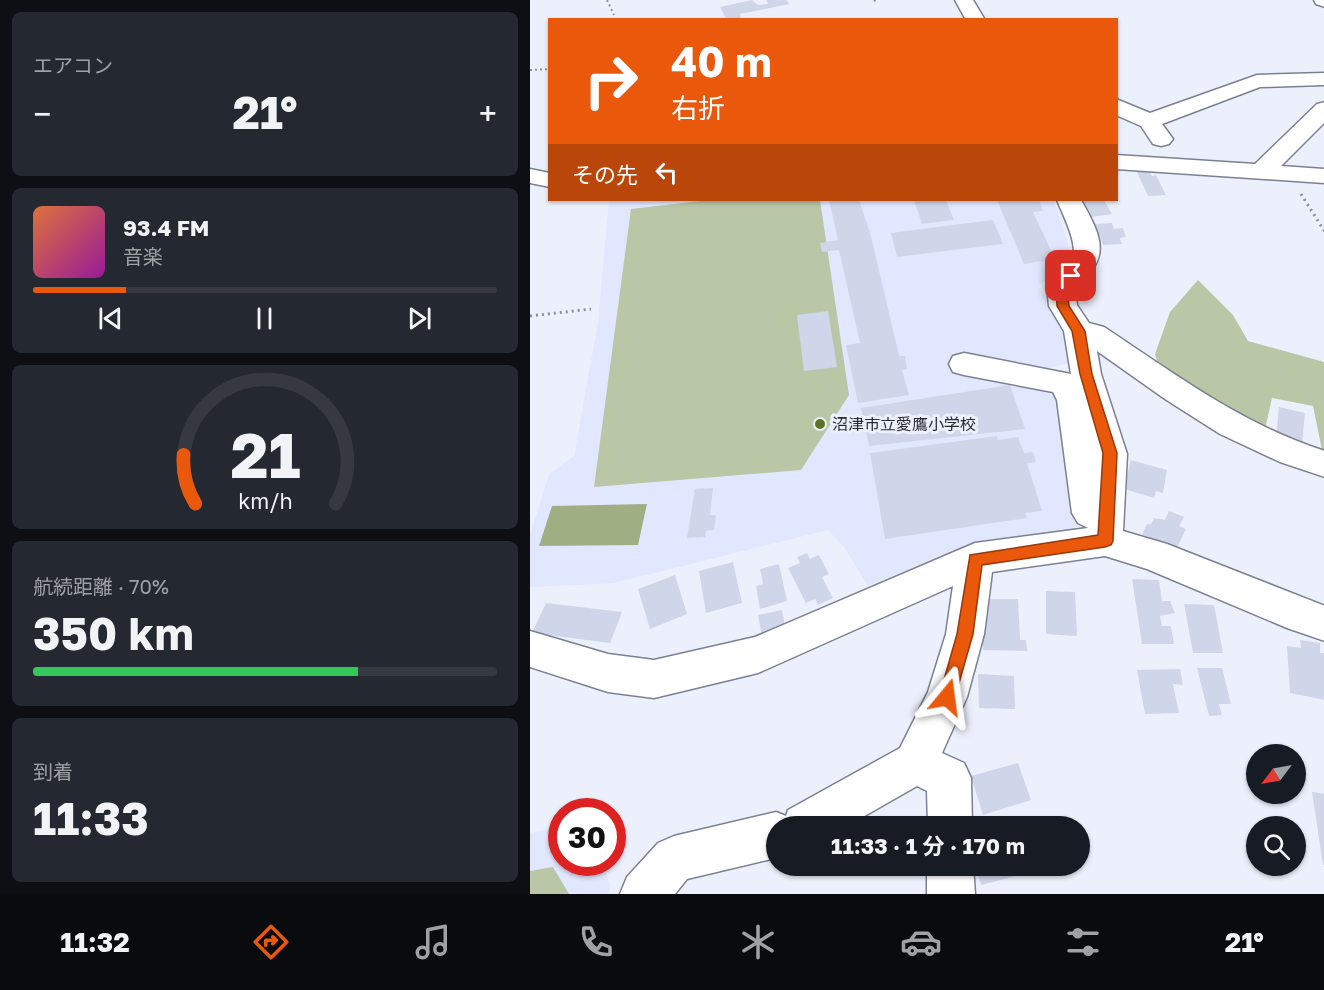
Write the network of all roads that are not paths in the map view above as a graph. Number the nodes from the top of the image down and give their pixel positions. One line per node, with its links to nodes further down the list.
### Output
1 (964, 0): 2 (street)
2 (975, 18)
3 (1325, 79): 6 (street)
4 (1118, 107): 6 (street)
5 (1325, 110): 9 (street)
6 (1149, 121): 8 (street)
7 (1118, 162): 8 (street)
8 (1178, 166): 9 (street)
9 (1263, 170): 11 (street)
10 (530, 176): 12 (street)
11 (1325, 176)
12 (548, 180)
13 (1069, 201): 14 (street)
14 (1079, 331): 16 (street); 17 (street)
15 (965, 364): 17 (street)
16 (1325, 464)
17 (1106, 530): 18 (street); 19 (street)
18 (975, 559): 20 (street); 21 (street)
19 (1325, 624)
20 (530, 649)
21 (915, 763): 22 (street); 23 (street)
22 (822, 816)
23 (950, 816)
24 (766, 837): 26 (street)
25 (950, 876): 27 (street)
26 (644, 894)
27 (951, 894)

